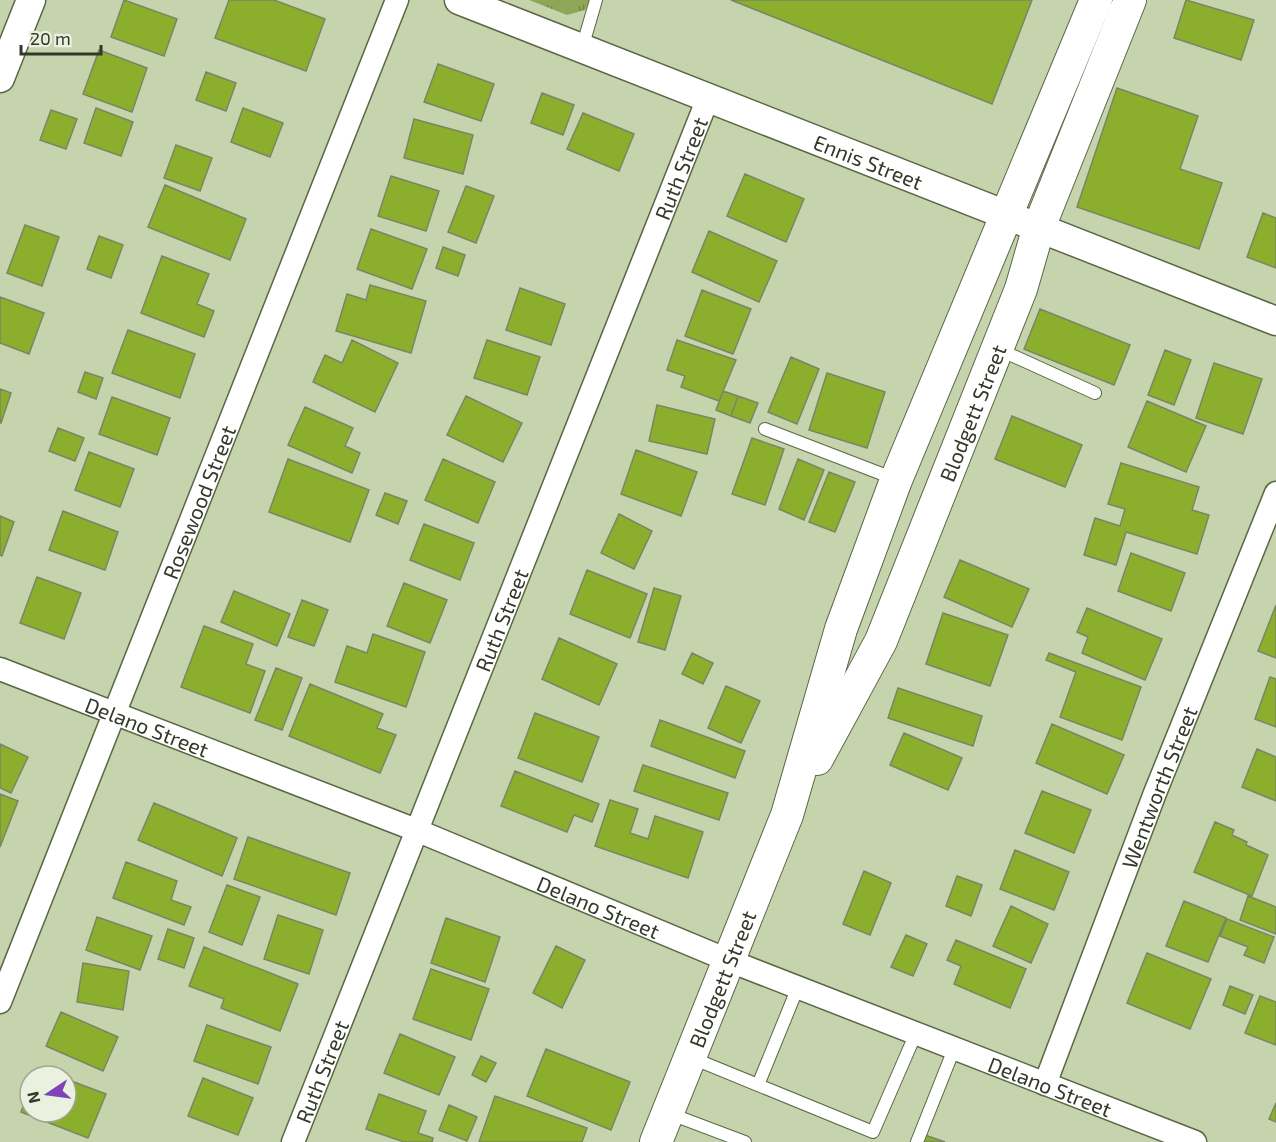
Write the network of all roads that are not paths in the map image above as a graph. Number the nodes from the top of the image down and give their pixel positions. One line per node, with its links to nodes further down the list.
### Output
1 (31, 0): 8 (street)
2 (397, 0): 19 (street, Rosewood Street)
3 (459, 0): 7 (street, Ennis Street)
4 (596, 0): 7 (lane)
5 (1096, 0): 10 (main road, Blodgett Street)
6 (1130, 0): 11 (main road, Blodgett Street)
7 (582, 48): 9 (street, Ennis Street)
8 (0, 78)
9 (708, 98): 10 (street, Ennis Street); 21 (street, Ruth Street)
10 (1007, 216): 11 (street, Ennis Street); 16 (main road, Blodgett Street)
11 (1038, 230): 12 (street, Ennis Street); 13 (main road, Blodgett Street)
12 (1276, 321)
13 (997, 348): 14 (lane); 20 (main road, Blodgett Street)
14 (1095, 393)
15 (765, 429): 16 (lane)
16 (896, 480): 20 (main road, Blodgett Street)
17 (1276, 493): 28 (street, Wentworth Street)
18 (0, 669): 19 (street, Delano Street)
19 (115, 715): 21 (street, Delano Street); 24 (street, Rosewood Street)
20 (787, 815): 22 (main road, Blodgett Street)
21 (416, 830): 22 (street, Delano Street); 31 (street, Ruth Street)
22 (730, 961): 23 (street, Delano Street); 27 (main road, Blodgett Street)
23 (798, 987): 25 (street, Delano Street); 29 (lane)
24 (0, 1002)
25 (916, 1033): 26 (street, Delano Street); 29 (lane)
26 (954, 1048): 28 (street, Delano Street); 34 (lane)
27 (690, 1057): 29 (lane); 30 (main road, Blodgett Street)
28 (1045, 1084): 35 (street, Delano Street)
29 (758, 1085)
30 (668, 1113): 32 (main road, Blodgett Street); 33 (lane)
31 (293, 1142)
32 (656, 1142)
33 (745, 1142)
34 (917, 1142)
35 (1193, 1142)

